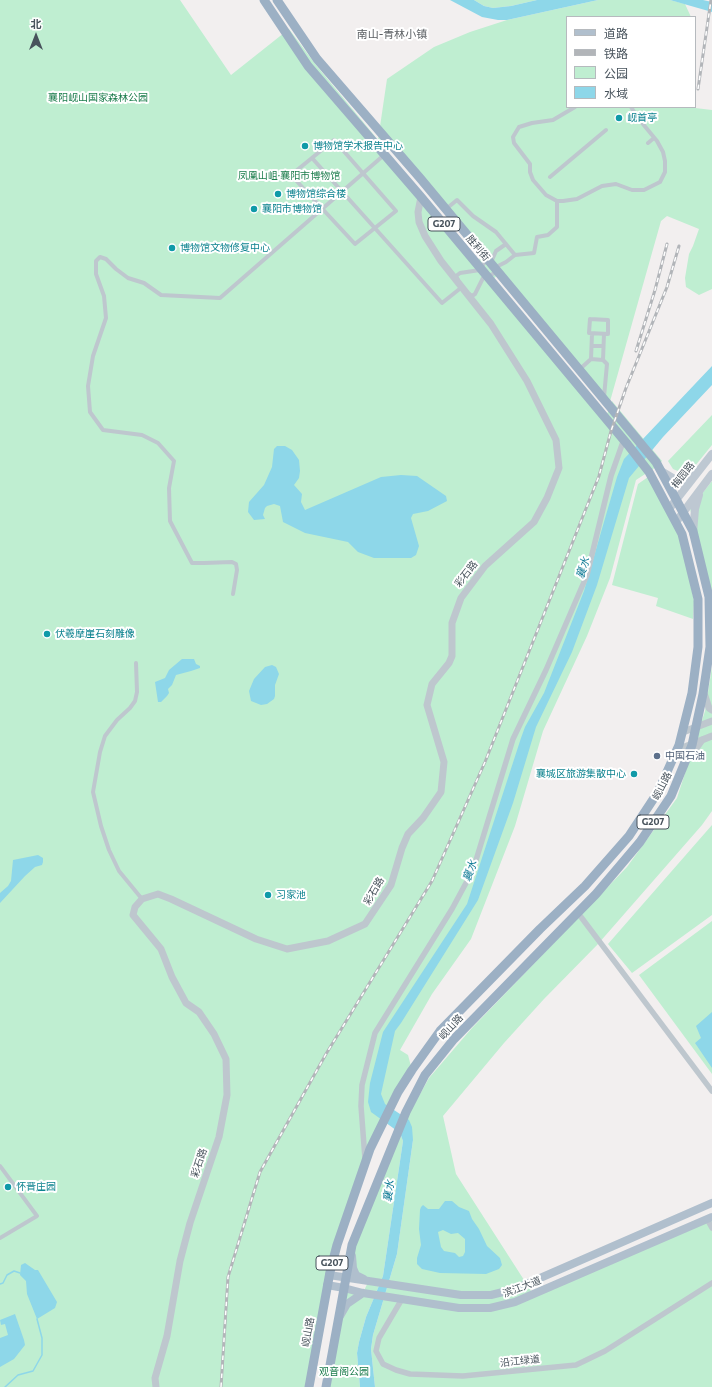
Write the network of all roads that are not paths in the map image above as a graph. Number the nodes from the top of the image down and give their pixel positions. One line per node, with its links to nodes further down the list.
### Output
1 (264, 0): 8 (highway, 胜利街 / G207)
2 (276, 0): 16 (highway, 胜利街 / G207)
3 (573, 108): 14 (street)
4 (633, 108): 6 (street)
5 (606, 130): 11 (street)
6 (654, 138): 7 (street); 14 (street)
7 (648, 143)
8 (384, 155): 10 (street); 13 (highway, 胜利街 / G207)
9 (312, 158): 10 (street); 12 (street); 15 (street)
10 (363, 174): 12 (street); 17 (street)
11 (550, 177)
12 (342, 191): 15 (street); 17 (street)
13 (421, 197): 22 (street, 彩石路); 31 (highway, 胜利街 / G207)
14 (558, 200): 19 (street)
15 (322, 209): 17 (street); 43 (street)
16 (446, 209): 18 (street); 29 (highway, 胜利街 / G207)
17 (375, 228): 22 (street)
18 (506, 244): 19 (street); 20 (street)
19 (515, 255): 21 (street)
20 (478, 271): 21 (street); 22 (street)
21 (484, 278): 22 (street)
22 (462, 287): 55 (street, 彩石路)
23 (592, 334): 24 (street); 24 (street); 25 (street)
24 (604, 334): 26 (street)
25 (592, 346): 26 (street); 27 (street)
26 (603, 346): 28 (street)
27 (591, 359): 28 (street); 29 (street)
28 (603, 360): 30 (street)
29 (580, 369): 30 (highway, 胜利街 / G207)
30 (604, 398): 33 (highway, 胜利街 / G207)
31 (626, 442): 35 (highway, 胜利街); 58 (street)
32 (712, 454): 34 (main road, 梅园路)
33 (658, 466): 34 (main road); 38 (highway, 岘山路 / G207)
34 (699, 471): 38 (main road, 梅园路)
35 (649, 472): 39 (highway, 岘山路 / G207)
36 (712, 474): 37 (main road)
37 (700, 491): 40 (main road); 42 (main road)
38 (676, 500): 39 (main road, 梅园路); 40 (highway, 岘山路 / G207)
39 (668, 509): 41 (highway, 岘山路 / G207)
40 (683, 512): 41 (main road); 42 (highway, 岘山路 / G207)
41 (676, 522): 49 (highway, 岘山路 / G207)
42 (694, 533): 45 (highway, 岘山路 / G207)
43 (233, 594)
44 (136, 663): 55 (street)
45 (704, 691): 46 (street); 48 (highway, 岘山路 / G207)
46 (712, 710)
47 (712, 721): 48 (street)
48 (695, 728): 49 (street); 52 (highway, 岘山路 / G207)
49 (683, 732): 53 (highway, 岘山路 / G207)
50 (712, 736): 51 (street)
51 (702, 740): 52 (street); 54 (street)
52 (692, 744): 53 (street); 54 (highway, 岘山路 / G207)
53 (677, 750): 58 (highway, 岘山路 / G207)
54 (680, 775): 56 (highway, 岘山路 / G207)
55 (142, 899): 74 (street, 彩石路)
56 (578, 913): 57 (street); 64 (highway, 岘山路 / G207)
57 (712, 1091)
58 (365, 1165): 65 (highway, 岘山路 / G207)
59 (0, 1166): 63 (street)
60 (712, 1203): 67 (main road, 滨江大道)
61 (709, 1218): 62 (street); 72 (main road, 滨江大道)
62 (712, 1228)
63 (0, 1238)
64 (352, 1244): 66 (highway, G207); 67 (main road)
65 (329, 1275): 66 (main road, 滨江大道); 69 (highway, 岘山路 / G207)
66 (346, 1278): 67 (main road, 滨江大道); 70 (highway, G207)
67 (368, 1282)
68 (712, 1284): 72 (street, 沿江绿道)
69 (327, 1285): 70 (main road, 滨江大道); 75 (highway, 岘山路 / G207)
70 (344, 1288): 71 (main road, 滨江大道); 73 (highway, G207)
71 (363, 1294): 72 (main road, 滨江大道); 73 (main road)
72 (402, 1299)
73 (339, 1317): 76 (highway, G207)
74 (156, 1387)
75 (309, 1387)
76 (326, 1387)

